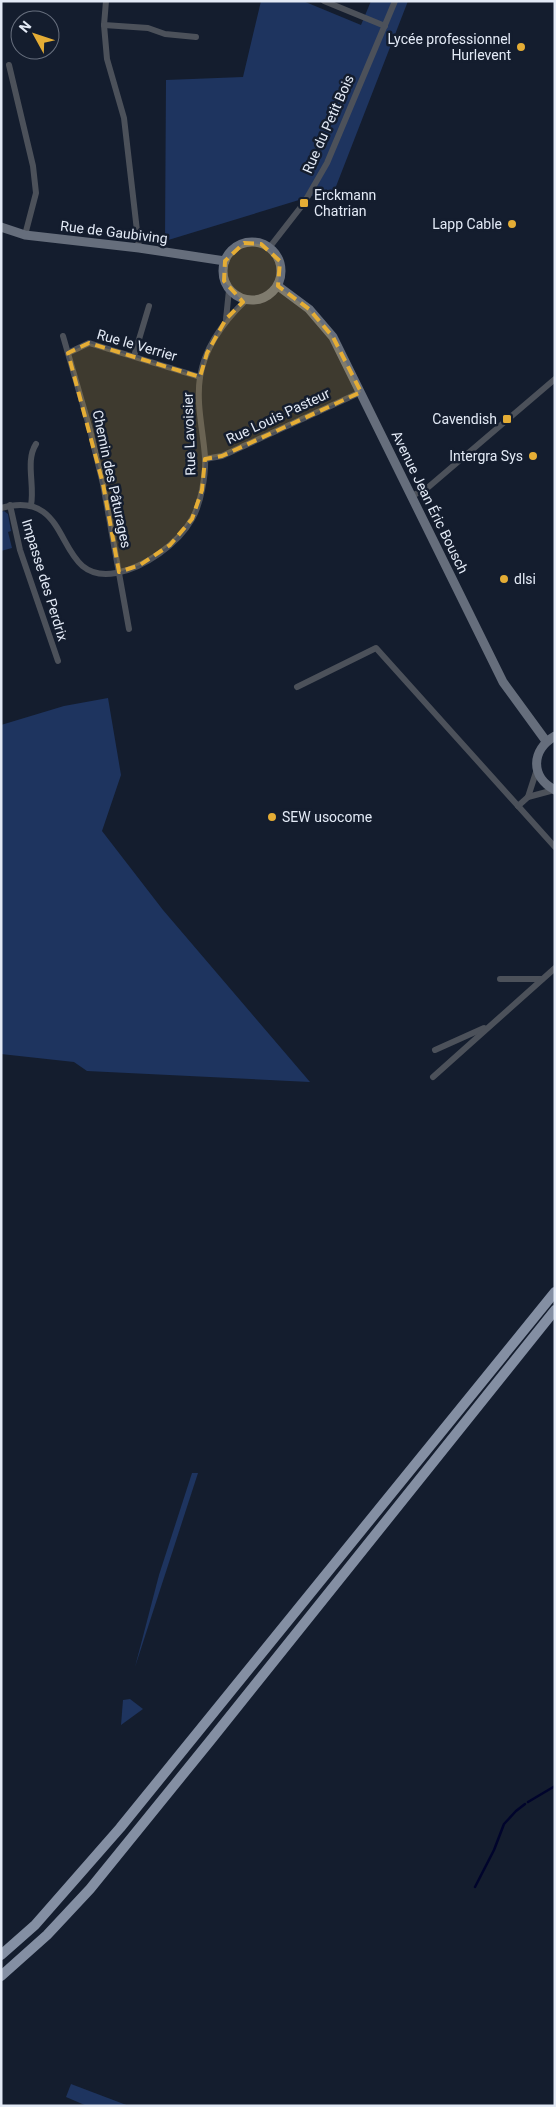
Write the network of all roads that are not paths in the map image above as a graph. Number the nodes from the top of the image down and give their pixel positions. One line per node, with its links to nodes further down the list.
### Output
1 (106, 1): 4 (street)
2 (395, 1): 5 (street, Rue du Petit Bois)
3 (329, 2): 5 (street)
4 (104, 25): 6 (street); 10 (street)
5 (384, 26): 11 (street, Rue du Petit Bois)
6 (196, 37)
7 (9, 65): 9 (street)
8 (1, 227): 9 (main road, Rue de Gaubiving)
9 (25, 235): 10 (main road, Rue de Gaubiving)
10 (139, 248): 12 (main road, Rue de Gaubiving)
11 (269, 248): 12 (main road); 13 (main road)
12 (225, 261): 14 (main road)
13 (278, 286): 15 (main road); 23 (main road, Avenue Jean Éric Bousch)
14 (229, 290): 15 (main road); 17 (street, Rue Lavoisier)
15 (246, 300): 17 (street, Rue Lavoisier)
16 (149, 306): 20 (street)
17 (226, 319): 21 (street, Rue Lavoisier)
18 (62, 336): 19 (street, Chemin des Pâturages)
19 (68, 353): 20 (street, Rue le Verrier); 30 (street, Chemin des Pâturages)
20 (134, 356): 21 (street, Rue le Verrier)
21 (200, 377): 25 (street, Rue Lavoisier)
22 (555, 379): 26 (street)
23 (361, 392): 25 (street, Rue Louis Pasteur); 26 (main road, Avenue Jean Éric Bousch)
24 (36, 444): 28 (street)
25 (205, 459): 30 (street, Rue Lavoisier)
26 (410, 496): 35 (main road, Avenue Jean Éric Bousch)
27 (10, 505): 28 (street); 29 (street); 32 (street, Impasse des Perdrix)
28 (31, 505): 30 (street, Rue Lavoisier)
29 (1, 508)
30 (119, 572): 31 (street, Chemin des Pâturages)
31 (130, 629)
32 (58, 661)
33 (297, 687): 39 (street)
34 (555, 736): 35 (main road)
35 (546, 741): 36 (main road)
36 (537, 768): 37 (main road); 38 (street)
37 (554, 790): 38 (street)
38 (528, 797): 39 (street)
39 (518, 806): 40 (street)
40 (555, 847)
41 (555, 968): 43 (street)
42 (500, 979): 43 (street)
43 (542, 979): 44 (street)
44 (491, 1025): 45 (street); 46 (street)
45 (435, 1050)
46 (433, 1078)
47 (555, 1292): 49 (highway)
48 (555, 1310): 50 (highway)
49 (1, 1955)
50 (1, 1976)

